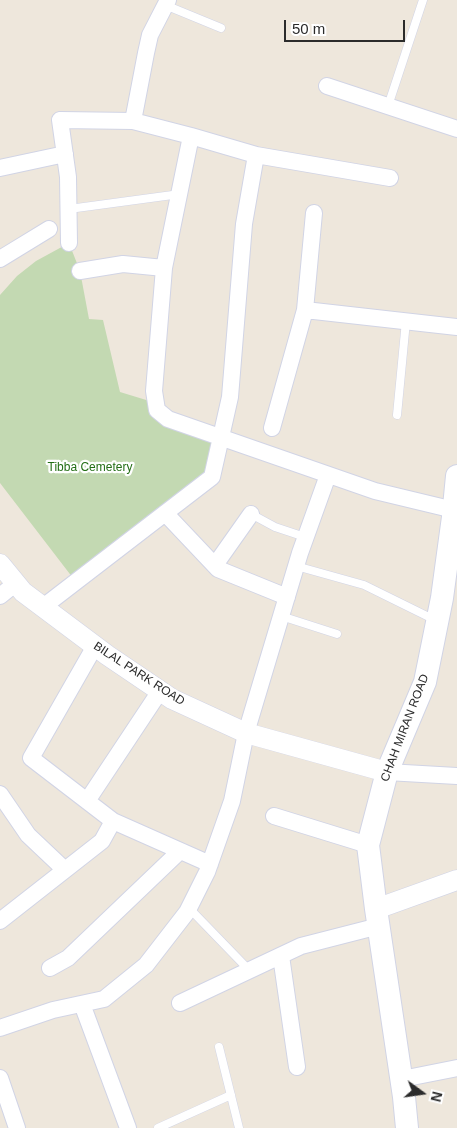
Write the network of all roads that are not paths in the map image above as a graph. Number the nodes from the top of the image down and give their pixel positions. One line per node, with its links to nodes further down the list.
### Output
1 (422, 0): 5 (lane)
2 (166, 3): 3 (lane); 6 (street)
3 (221, 28)
4 (327, 86): 5 (street)
5 (388, 106): 7 (street)
6 (133, 121): 8 (street); 9 (street)
7 (457, 129)
8 (191, 136): 10 (street); 13 (street)
9 (65, 154): 11 (street); 14 (street)
10 (256, 155): 12 (street); 26 (street)
11 (0, 168)
12 (390, 178)
13 (180, 194): 14 (lane); 19 (street)
14 (69, 209): 17 (street)
15 (314, 213): 21 (street)
16 (49, 229): 18 (street)
17 (69, 243)
18 (0, 259)
19 (164, 268): 20 (street); 26 (street)
20 (80, 271)
21 (305, 310): 22 (street); 25 (street)
22 (406, 321): 23 (street); 24 (lane)
23 (457, 327)
24 (397, 415)
25 (272, 428)
26 (222, 438): 27 (street); 29 (street)
27 (328, 475): 31 (street); 32 (street)
28 (457, 476): 31 (main road, CHAH MIRAN ROAD)
29 (165, 513): 34 (street); 39 (street)
30 (251, 514): 32 (lane); 34 (street)
31 (455, 515): 41 (main road, CHAH MIRAN ROAD)
32 (306, 536): 35 (street)
33 (0, 564): 36 (street, BILAL PARK ROAD)
34 (215, 565): 38 (street)
35 (296, 566): 38 (street); 41 (lane)
36 (16, 583): 37 (street); 39 (street, BILAL PARK ROAD)
37 (0, 596)
38 (287, 597): 40 (street)
39 (43, 607): 43 (street, BILAL PARK ROAD)
40 (281, 616): 42 (lane); 45 (street)
41 (437, 621): 46 (main road, CHAH MIRAN ROAD)
42 (337, 634)
43 (95, 646): 44 (street, BILAL PARK ROAD); 49 (street)
44 (160, 691): 45 (street, BILAL PARK ROAD); 49 (street)
45 (246, 733): 46 (street, BILAL PARK ROAD); 54 (street)
46 (387, 772): 47 (street); 52 (main road, CHAH MIRAN ROAD)
47 (457, 776)
48 (0, 794): 55 (street)
49 (87, 801): 51 (street)
50 (274, 816): 52 (street)
51 (113, 821): 53 (street); 55 (street)
52 (368, 845): 58 (main road, CHAH MIRAN ROAD)
53 (180, 851): 54 (street); 61 (street)
54 (210, 864): 57 (street)
55 (65, 870): 59 (street)
56 (457, 880): 58 (street)
57 (189, 908): 62 (lane); 64 (street)
58 (377, 917): 60 (street); 70 (main road, CHAH MIRAN ROAD)
59 (0, 921)
60 (280, 956): 62 (street); 67 (street)
61 (50, 968)
62 (249, 970): 63 (street)
63 (180, 1003)
64 (82, 1004): 65 (street); 74 (street)
65 (0, 1028)
66 (219, 1047): 71 (lane)
67 (297, 1067)
68 (457, 1068): 70 (street)
69 (0, 1078): 72 (street)
70 (402, 1079): 77 (main road, CHAH MIRAN ROAD)
71 (231, 1095): 75 (lane); 76 (lane)
72 (3, 1101): 73 (street)
73 (16, 1128)
74 (128, 1128)
75 (158, 1128)
76 (238, 1128)
77 (407, 1128)

